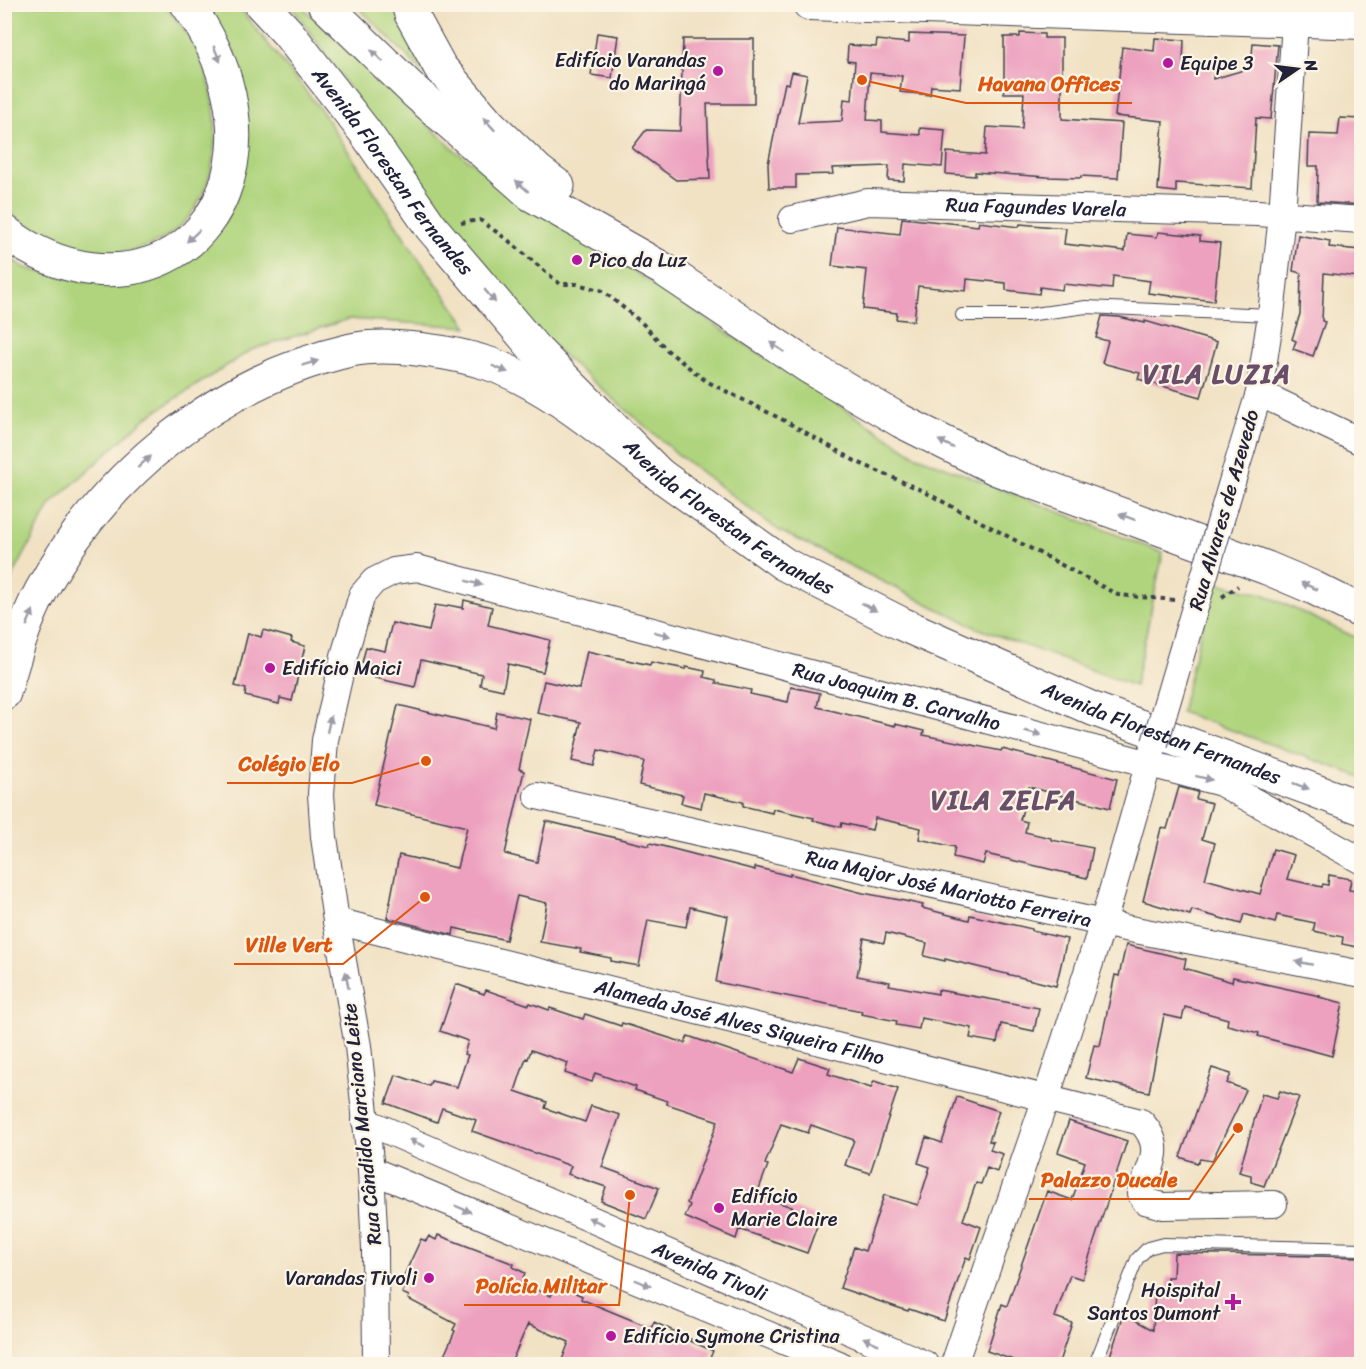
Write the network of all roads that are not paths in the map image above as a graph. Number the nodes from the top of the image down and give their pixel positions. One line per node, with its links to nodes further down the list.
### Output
1 (187, 4): 13 (highway, one-way to 13)
2 (261, 4): 19 (highway, Avenida Florestan Fernandes, one-way to 19)
3 (324, 4): 14 (highway, one-way to 3)
4 (408, 4): 14 (highway, one-way to 4)
5 (809, 4): 6 (street)
6 (980, 8): 7 (street)
7 (1251, 12): 8 (street)
8 (1295, 22): 9 (street); 10 (street, Rua Alvares de Azevedo)
9 (1362, 23)
10 (1282, 215): 11 (street, Rua Fagundes Varela); 12 (street, Rua Fagundes Varela); 16 (street, Rua Alvares de Azevedo)
11 (792, 219)
12 (1362, 220)
13 (4, 231)
14 (663, 269): 21 (highway, one-way to 14)
15 (962, 315): 16 (lane)
16 (1271, 315): 17 (street, Rua Alvares de Azevedo)
17 (1259, 393): 18 (street); 23 (street, Rua Alvares de Azevedo, bridge)
18 (1362, 442)
19 (660, 475): 22 (highway, one-way to 19); 25 (highway, Avenida Florestan Fernandes, one-way to 25)
20 (417, 568): 23 (street, Rua Joaquim B. Carvalho, one-way to 23); 27 (street, Rua Cândido Marciano Leite, one-way to 20)
21 (1362, 612)
22 (4, 693)
23 (1151, 754): 26 (street, Rua Joaquim B. Carvalho, one-way to 26); 28 (street, Rua Alvares de Azevedo)
24 (537, 796): 28 (street, Rua Major José Mariotto Ferreira)
25 (1362, 808)
26 (1362, 861)
27 (336, 921): 30 (street, Alameda José Alves Siqueira Filho); 31 (street, Rua Cândido Marciano Leite, one-way to 27)
28 (1103, 923): 29 (street, Rua Major José Mariotto Ferreira, one-way to 28); 30 (street, Rua Alvares de Azevedo)
29 (1362, 974)
30 (1046, 1098): 33 (street, Alameda José Alves Siqueira Filho); 38 (street, Rua Alvares de Azevedo)
31 (365, 1121): 32 (street, Rua Cândido Marciano Leite); 37 (street, Avenida Tivoli, one-way to 31)
32 (370, 1170): 35 (street, Rua Cândido Marciano Leite); 36 (street, Avenida Tivoli, one-way to 36)
33 (1274, 1204)
34 (1362, 1249): 39 (lane)
35 (376, 1365)
36 (839, 1365)
37 (924, 1365)
38 (954, 1365)
39 (1095, 1365)

